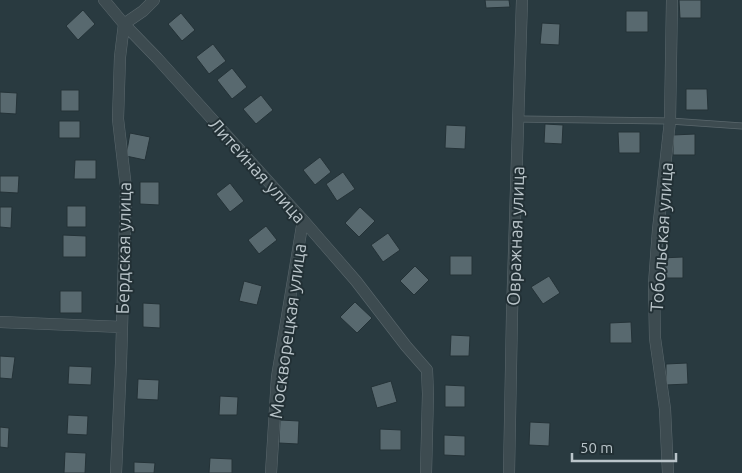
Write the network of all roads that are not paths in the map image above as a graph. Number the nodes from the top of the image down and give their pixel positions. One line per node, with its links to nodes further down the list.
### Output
1 (104, 0): 5 (street, Литейная улица)
2 (154, 0): 5 (street)
3 (522, 0): 6 (street, Овражная улица)
4 (672, 0): 7 (street, Тобольская улица)
5 (124, 24): 9 (street, Литейная улица); 11 (street, Бердская улица)
6 (519, 119): 7 (lane); 15 (street, Овражная улица)
7 (670, 121): 8 (lane); 16 (street, Тобольская улица)
8 (742, 126)
9 (303, 220): 13 (street, Москворецкая улица); 14 (street, Литейная улица)
10 (0, 322): 11 (street)
11 (122, 327): 12 (street, Бердская улица)
12 (116, 473)
13 (271, 473)
14 (426, 473)
15 (509, 473)
16 (668, 473)

